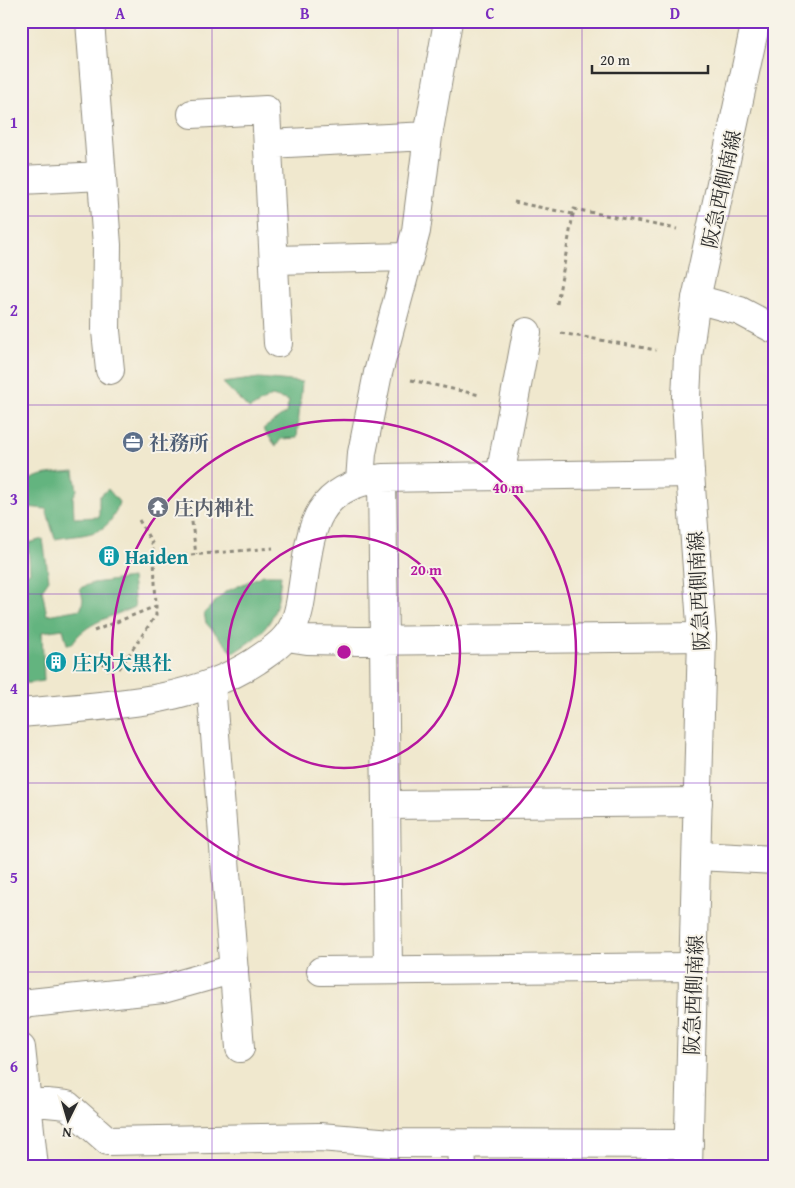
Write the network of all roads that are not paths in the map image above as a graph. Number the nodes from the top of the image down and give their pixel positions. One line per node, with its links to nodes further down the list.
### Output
1 (90, 21): 7 (street)
2 (448, 21): 5 (street)
3 (756, 21): 11 (street, 阪急西側南線)
4 (192, 114): 6 (street)
5 (428, 136): 6 (street); 9 (street)
6 (268, 144): 10 (street)
7 (102, 176): 8 (street); 15 (street)
8 (21, 180)
9 (409, 257): 10 (street); 18 (street)
10 (274, 260): 14 (street)
11 (696, 299): 12 (street); 16 (street, 阪急西側南線)
12 (774, 329)
13 (527, 332): 17 (street)
14 (278, 343)
15 (110, 370)
16 (690, 473): 17 (street); 20 (street, 阪急西側南線)
17 (500, 476): 18 (street)
18 (371, 479): 19 (street); 21 (street)
19 (287, 636): 21 (street); 22 (street)
20 (702, 637): 21 (street); 24 (street, 阪急西側南線)
21 (384, 641): 25 (street)
22 (211, 684): 23 (street); 29 (street)
23 (21, 713)
24 (698, 802): 25 (street); 26 (street, 阪急西側南線)
25 (386, 805): 30 (street)
26 (697, 856): 27 (street); 28 (street, 阪急西側南線)
27 (774, 860)
28 (693, 966): 30 (street); 37 (street, 阪急西側南線)
29 (234, 969): 32 (street); 34 (street)
30 (388, 970): 31 (street)
31 (321, 971)
32 (21, 1004)
33 (21, 1048): 35 (street)
34 (240, 1048)
35 (27, 1101): 36 (street); 38 (street)
36 (462, 1155): 37 (street)
37 (688, 1155)
38 (34, 1167)

